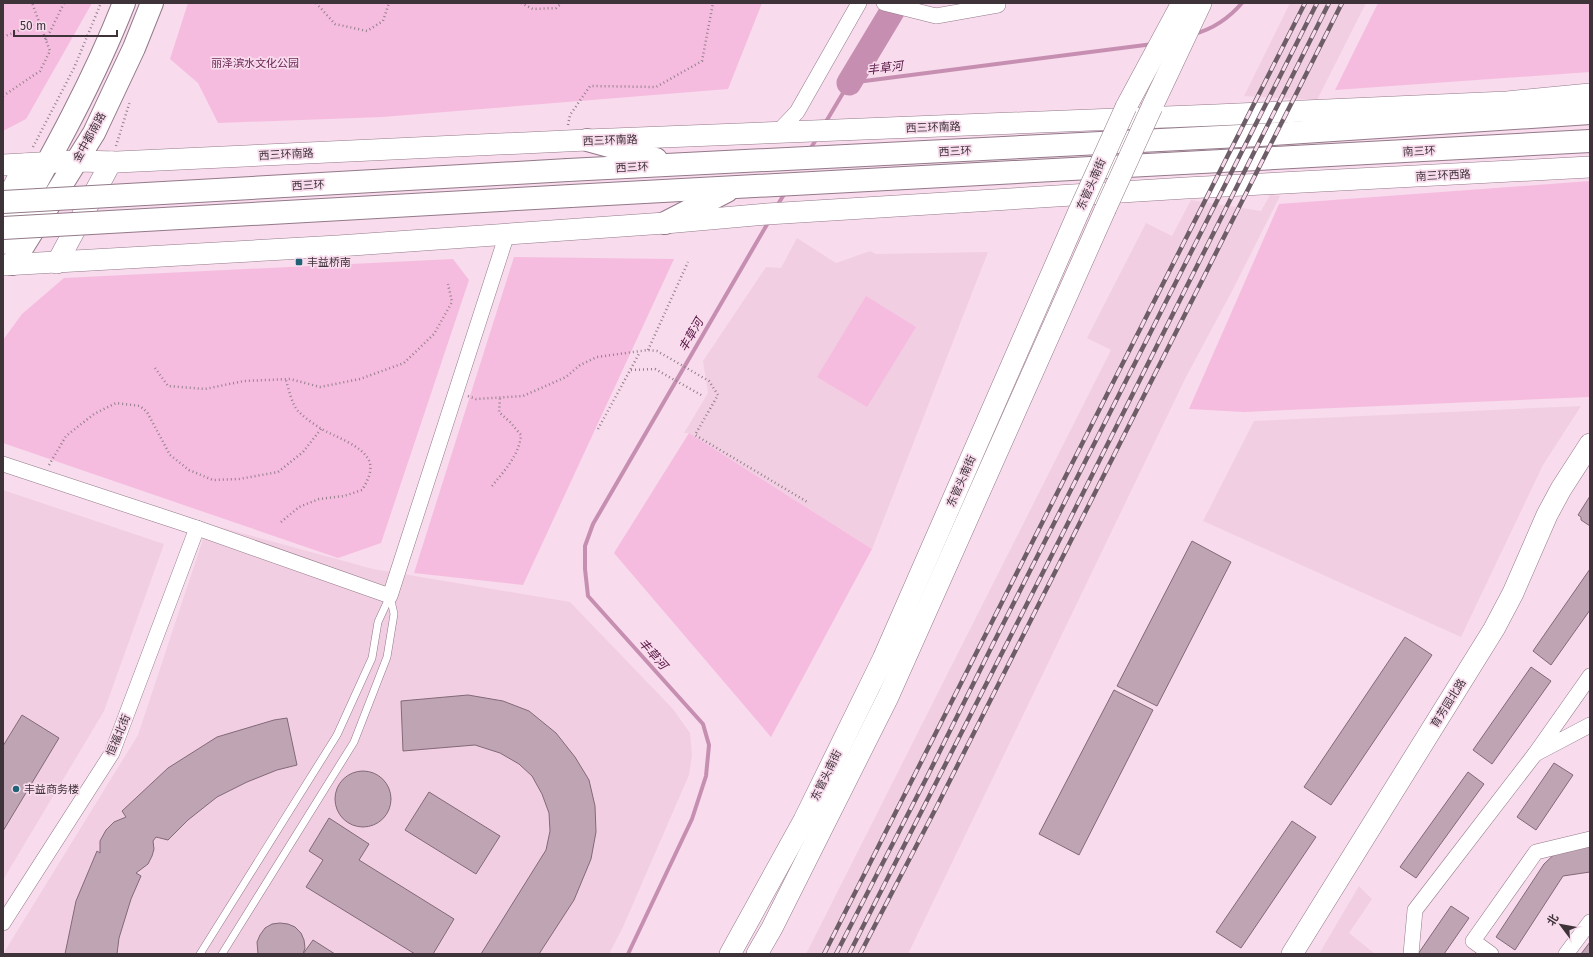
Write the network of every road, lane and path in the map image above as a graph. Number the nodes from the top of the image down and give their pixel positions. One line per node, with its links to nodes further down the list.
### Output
1 (32, 3): 16 (path)
2 (64, 3): 19 (path)
3 (101, 3): 30 (path)
4 (124, 3): 28 (main road)
5 (152, 3): 27 (main road, 金中都南路)
6 (316, 3): 7 (path)
7 (389, 3)
8 (521, 3): 9 (path)
9 (562, 3)
10 (713, 3): 26 (path)
11 (859, 3): 23 (street)
12 (884, 3): 15 (street)
13 (1182, 3): 17 (street, 东管头南街)
14 (1201, 3): 17 (street, 东管头南街)
15 (998, 5)
16 (39, 22): 18 (path); 19 (path)
17 (1181, 24): 71 (street, 东管头南街, bridge); 72 (street, 东管头南街, bridge)
18 (3, 36)
19 (46, 41): 21 (path)
20 (1590, 94): 23 (street, 西三环南路)
21 (3, 96)
22 (1590, 113): 31 (main road, 西三环)
23 (777, 133): 24 (street, 西三环南路)
24 (587, 140): 26 (street, 西三环南路); 31 (main road)
25 (1590, 141): 34 (main road, 南三环)
26 (565, 142): 29 (street, 西三环南路)
27 (77, 161): 28 (street, 西三环南路); 29 (street, 西三环南路); 43 (main road, 金中都南路)
28 (48, 162): 30 (street, 西三环南路); 40 (main road)
29 (111, 162): 42 (street)
30 (25, 164): 32 (street, 西三环南路); 36 (street)
31 (677, 164): 35 (main road, 西三环, bridge)
32 (3, 165)
33 (1590, 167): 37 (street, 南三环西路)
34 (734, 188): 37 (main road); 38 (main road, bridge)
35 (3, 202)
36 (3, 207)
37 (665, 223): 39 (street)
38 (3, 228)
39 (507, 234): 42 (street); 50 (street)
40 (3, 243)
41 (688, 262): 45 (path)
42 (57, 263): 43 (street)
43 (6, 269)
44 (448, 284): 49 (path)
45 (648, 350): 46 (path); 59 (path)
46 (640, 351): 48 (path); 52 (path)
47 (155, 368): 49 (path)
48 (631, 370): 51 (path); 54 (path)
49 (286, 380): 53 (path)
50 (456, 393): 52 (path); 62 (street)
51 (703, 396)
52 (500, 398): 58 (path)
53 (321, 429): 57 (path); 60 (path)
54 (598, 429)
55 (1590, 444): 73 (street, 育芳园北路)
56 (3, 464): 61 (street)
57 (48, 467)
58 (492, 486)
59 (809, 503)
60 (282, 522)
61 (197, 528): 62 (street); 68 (street, 恒福北街)
62 (390, 596): 69 (lane); 70 (lane)
63 (1590, 676): 65 (street)
64 (1590, 724): 65 (street)
65 (1534, 754): 74 (street)
66 (1590, 839): 75 (street)
67 (1590, 922): 76 (street)
68 (3, 923)
69 (200, 954)
70 (222, 954)
71 (730, 954)
72 (757, 954)
73 (1292, 954)
74 (1411, 954)
75 (1491, 954)
76 (1566, 954)

